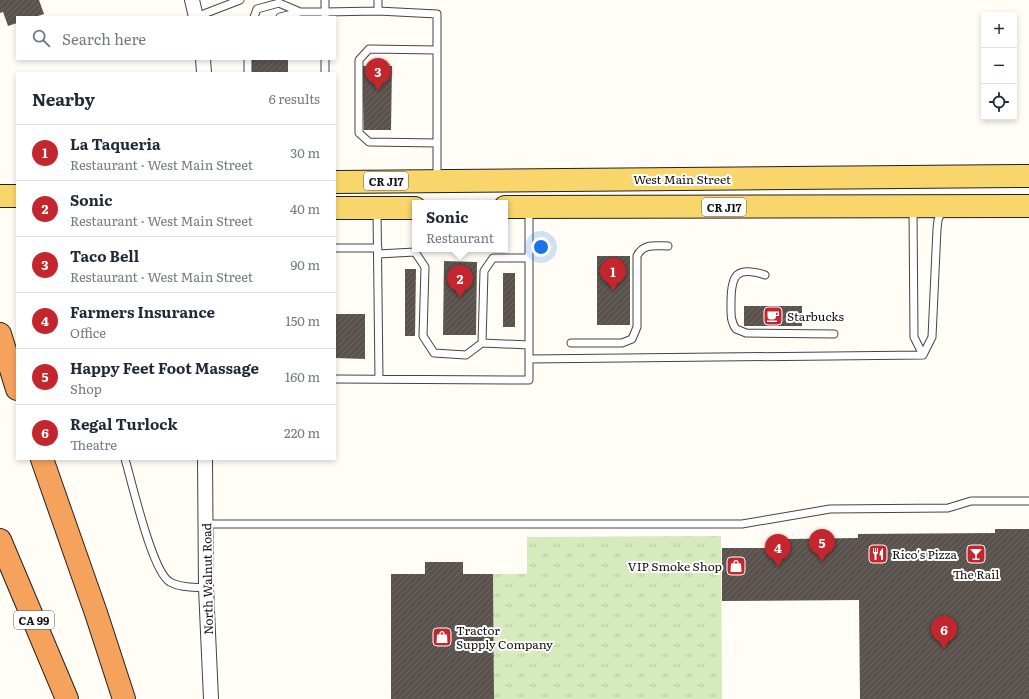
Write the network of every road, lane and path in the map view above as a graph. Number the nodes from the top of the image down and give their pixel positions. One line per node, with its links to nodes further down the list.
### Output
1 (192, 0): 8 (street)
2 (240, 0): 9 (lane)
3 (325, 0): 7 (lane)
4 (378, 0): 5 (lane)
5 (378, 11): 7 (lane); 12 (lane)
6 (300, 12): 7 (lane); 10 (lane); 11 (lane)
7 (325, 14)
8 (196, 16)
9 (199, 16)
10 (254, 16)
11 (284, 16)
12 (436, 50): 19 (lane); 19 (lane)
13 (203, 60): 16 (street)
14 (248, 60): 17 (lane)
15 (325, 60): 18 (lane)
16 (204, 72)
17 (248, 72)
18 (325, 72)
19 (437, 143): 21 (lane)
20 (1029, 176): 21 (main road, West Main Street / CR J17)
21 (437, 180): 22 (main road, West Main Street / CR J17)
22 (336, 182)
23 (0, 196): 24 (main road)
24 (16, 196)
25 (913, 206): 26 (main road, CR J17); 28 (main road, CR J17); 45 (lane)
26 (943, 206): 27 (main road, CR J17); 45 (lane)
27 (1029, 206)
28 (529, 207): 32 (main road, CR J17); 38 (lane)
29 (336, 208): 30 (main road, CR J17)
30 (377, 208): 31 (main road, CR J17); 35 (lane)
31 (412, 208)
32 (508, 208)
33 (668, 246): 43 (lane)
34 (336, 248): 35 (lane)
35 (378, 251): 36 (lane); 48 (lane)
36 (412, 252)
37 (415, 252): 42 (lane)
38 (529, 258): 42 (lane); 44 (lane)
39 (765, 275): 41 (lane)
40 (0, 334): 49 (highway)
41 (834, 334)
42 (482, 343): 44 (lane)
43 (571, 343)
44 (529, 345): 46 (lane)
45 (923, 355): 46 (lane)
46 (529, 359): 48 (lane)
47 (336, 379): 48 (lane)
48 (379, 379)
49 (16, 386)
50 (42, 460): 58 (highway)
51 (125, 460): 56 (lane)
52 (205, 460): 54 (street, North Walnut Road)
53 (1029, 501): 54 (lane)
54 (205, 524): 56 (street, North Walnut Road)
55 (0, 540): 57 (highway, CA 99)
56 (206, 588): 59 (street, North Walnut Road)
57 (67, 699)
58 (124, 699)
59 (211, 699)

